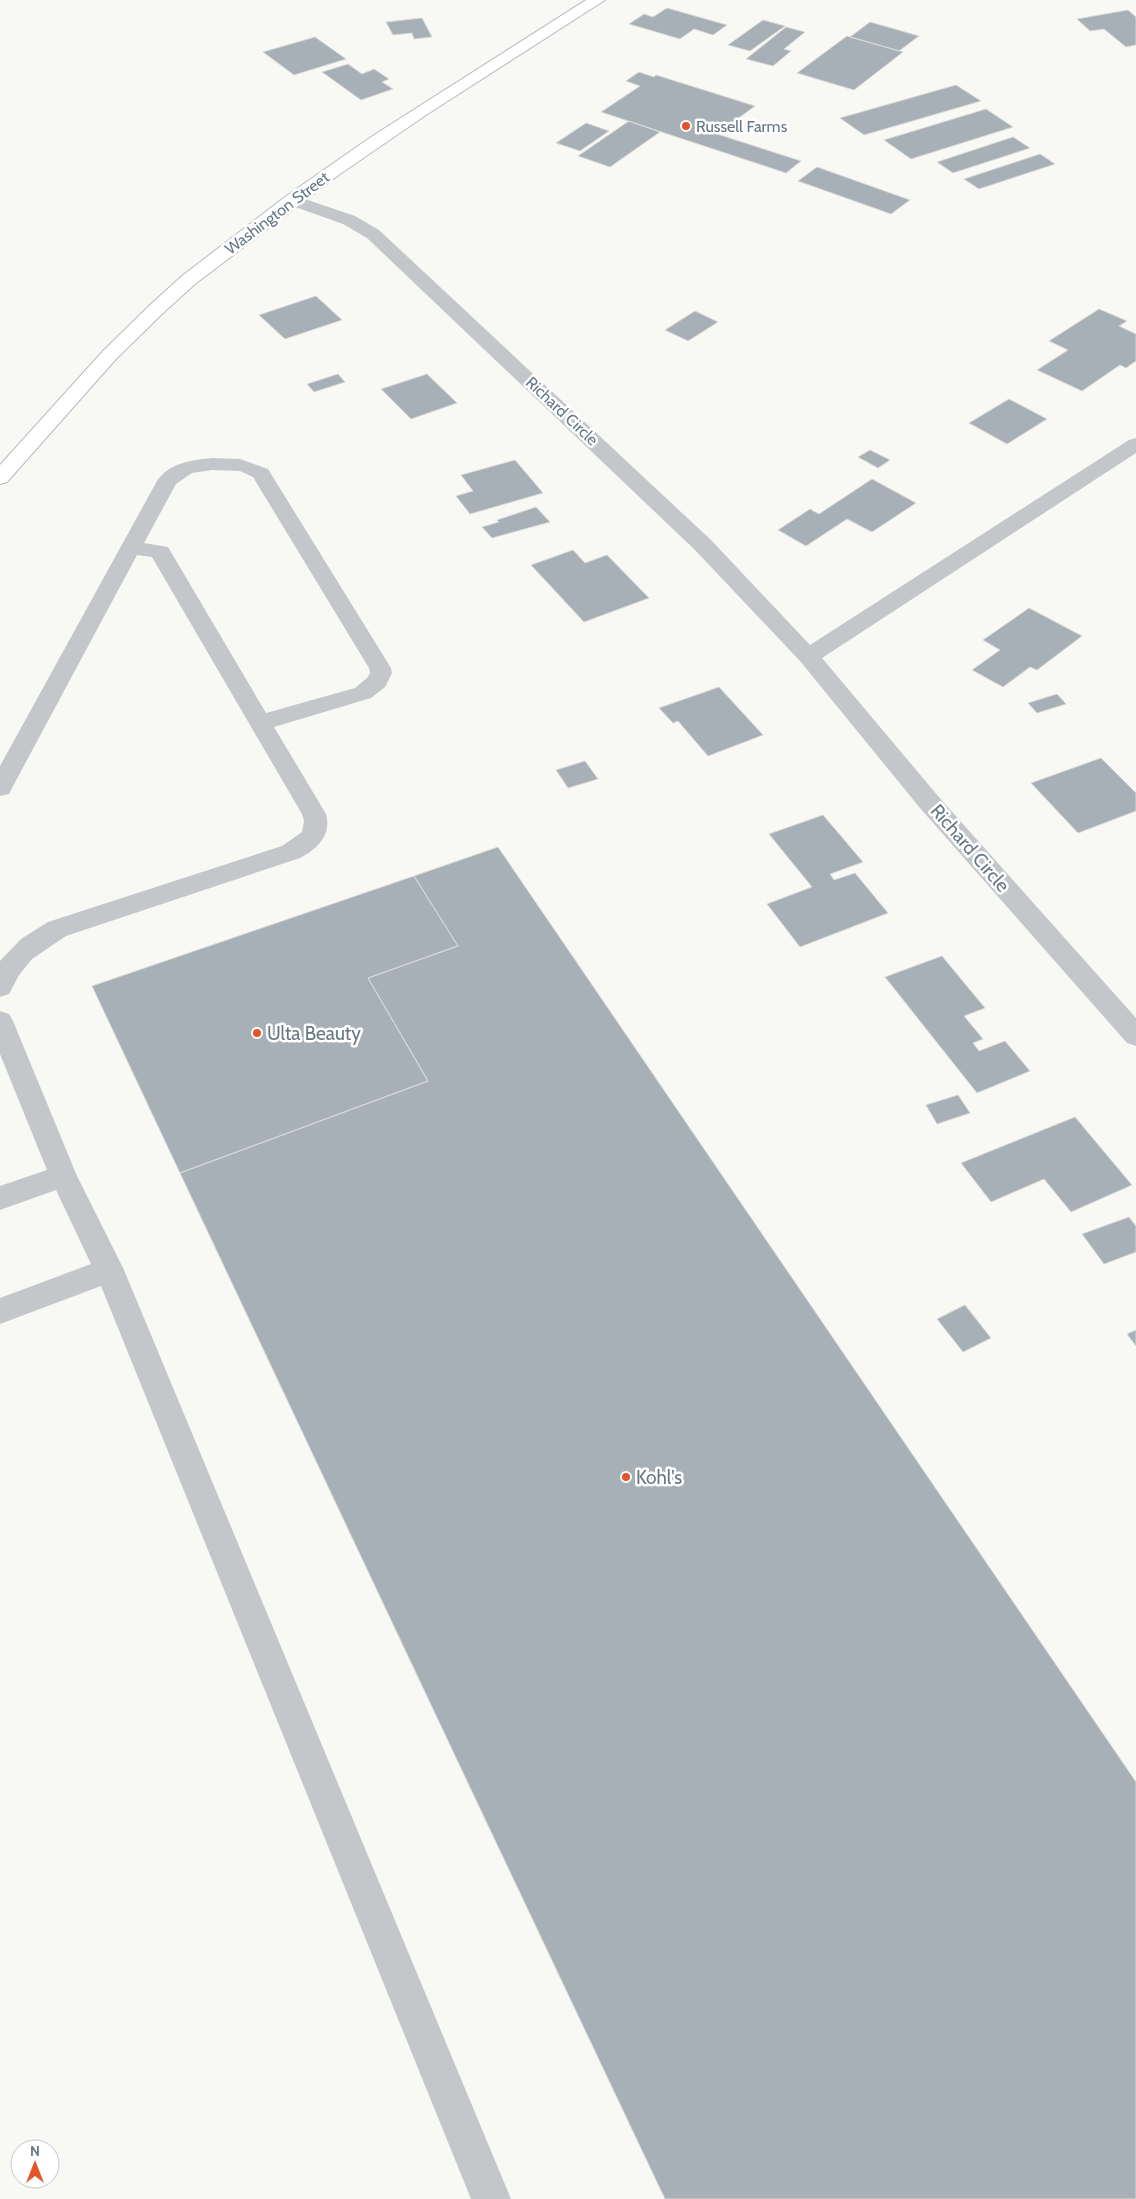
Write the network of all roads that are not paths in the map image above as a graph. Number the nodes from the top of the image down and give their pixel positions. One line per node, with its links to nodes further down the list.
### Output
1 (596, 0): 2 (main road, Washington Street)
2 (292, 200): 4 (main road, Washington Street); 6 (street, Richard Circle)
3 (1136, 444): 6 (street)
4 (0, 478)
5 (130, 548): 7 (street); 7 (street); 8 (street)
6 (808, 656): 11 (street, Richard Circle)
7 (260, 723): 9 (street)
8 (0, 788)
9 (0, 987)
10 (0, 1021): 12 (street)
11 (1136, 1036)
12 (63, 1176): 13 (street); 14 (street)
13 (5, 1194)
14 (110, 1270): 15 (street); 16 (street)
15 (0, 1311)
16 (491, 2199)

